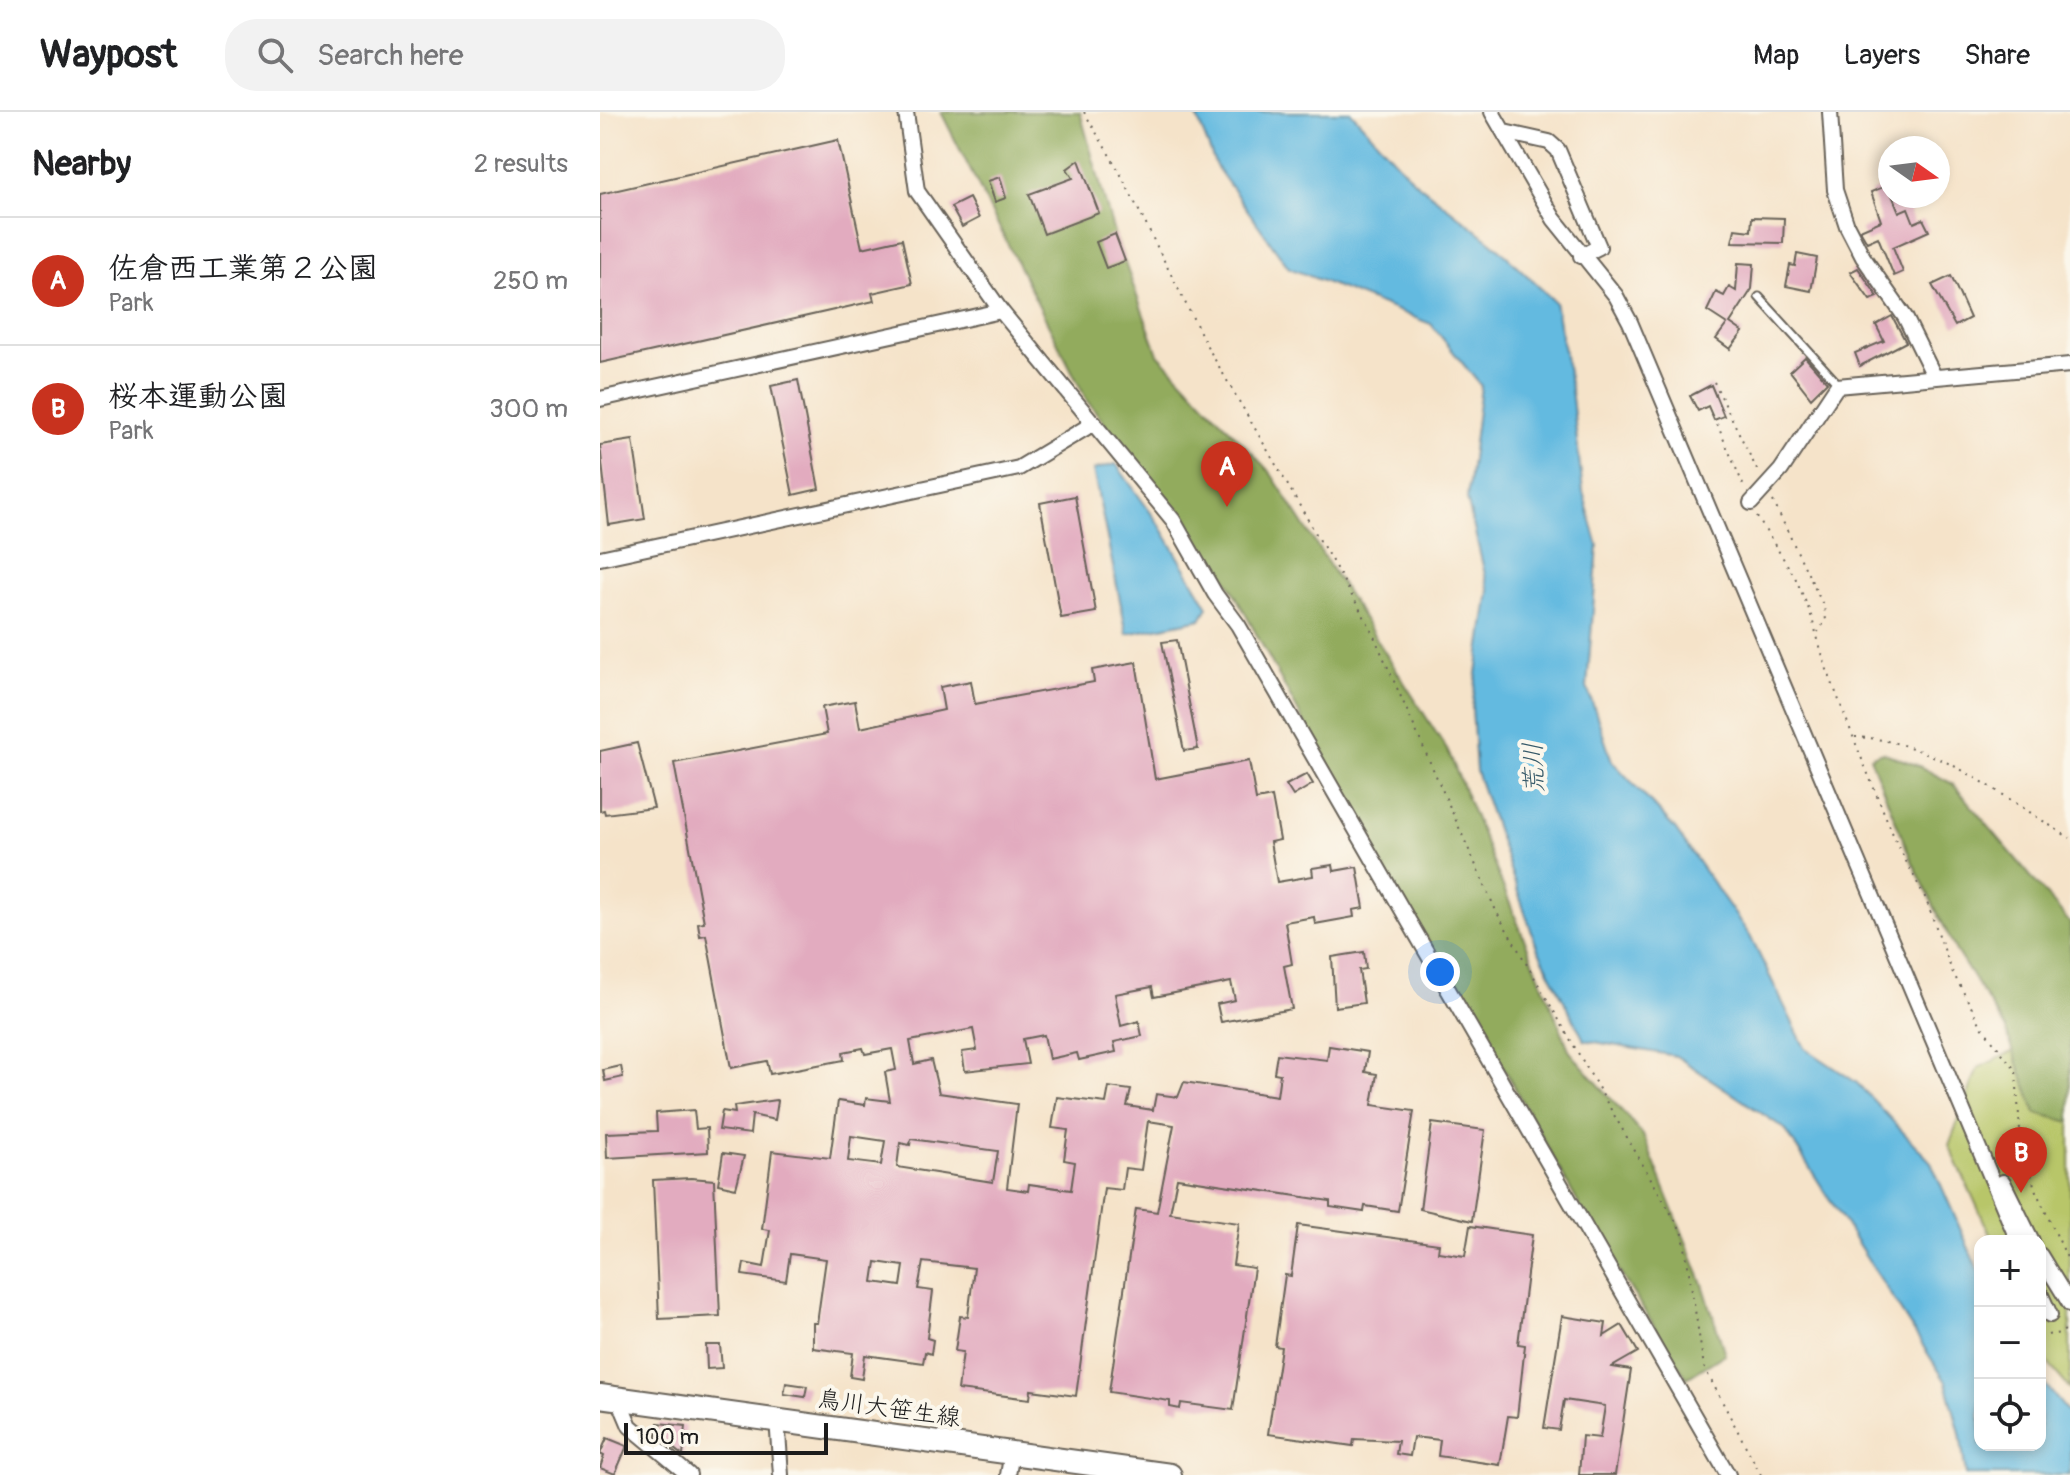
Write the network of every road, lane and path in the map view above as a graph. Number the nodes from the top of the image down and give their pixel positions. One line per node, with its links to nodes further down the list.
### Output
1 (906, 112): 8 (street)
2 (1084, 112): 40 (path)
3 (1492, 112): 5 (street)
4 (1830, 112): 10 (street)
5 (1504, 132): 6 (street); 6 (street)
6 (1581, 256): 22 (street)
7 (1759, 297): 12 (lane)
8 (1001, 311): 13 (street); 14 (street)
9 (2070, 365): 10 (street)
10 (1934, 376): 12 (street)
11 (1714, 382): 16 (path)
12 (1839, 385): 16 (street)
13 (600, 399)
14 (1094, 423): 18 (street); 39 (street)
15 (1717, 424): 17 (path)
16 (1765, 487): 17 (street); 19 (path)
17 (1751, 503): 19 (path)
18 (600, 558)
19 (1817, 632): 20 (path)
20 (1854, 737): 21 (path); 25 (path)
21 (2070, 838)
22 (1992, 1178): 23 (street); 24 (street)
23 (2016, 1235)
24 (2029, 1235)
25 (2070, 1264)
26 (2046, 1265): 27 (street)
27 (2070, 1304)
28 (2046, 1306): 29 (street)
29 (2050, 1315)
30 (2070, 1326): 31 (path)
31 (2046, 1335)
32 (610, 1398): 33 (street, 鳥川大笹生線); 35 (street)
33 (777, 1418): 34 (street, 鳥川大笹生線); 36 (street)
34 (1012, 1452): 37 (street); 38 (street, 鳥川大笹生線)
35 (689, 1475)
36 (781, 1475)
37 (1008, 1475)
38 (1170, 1475)
39 (1728, 1475)
40 (1761, 1475)

